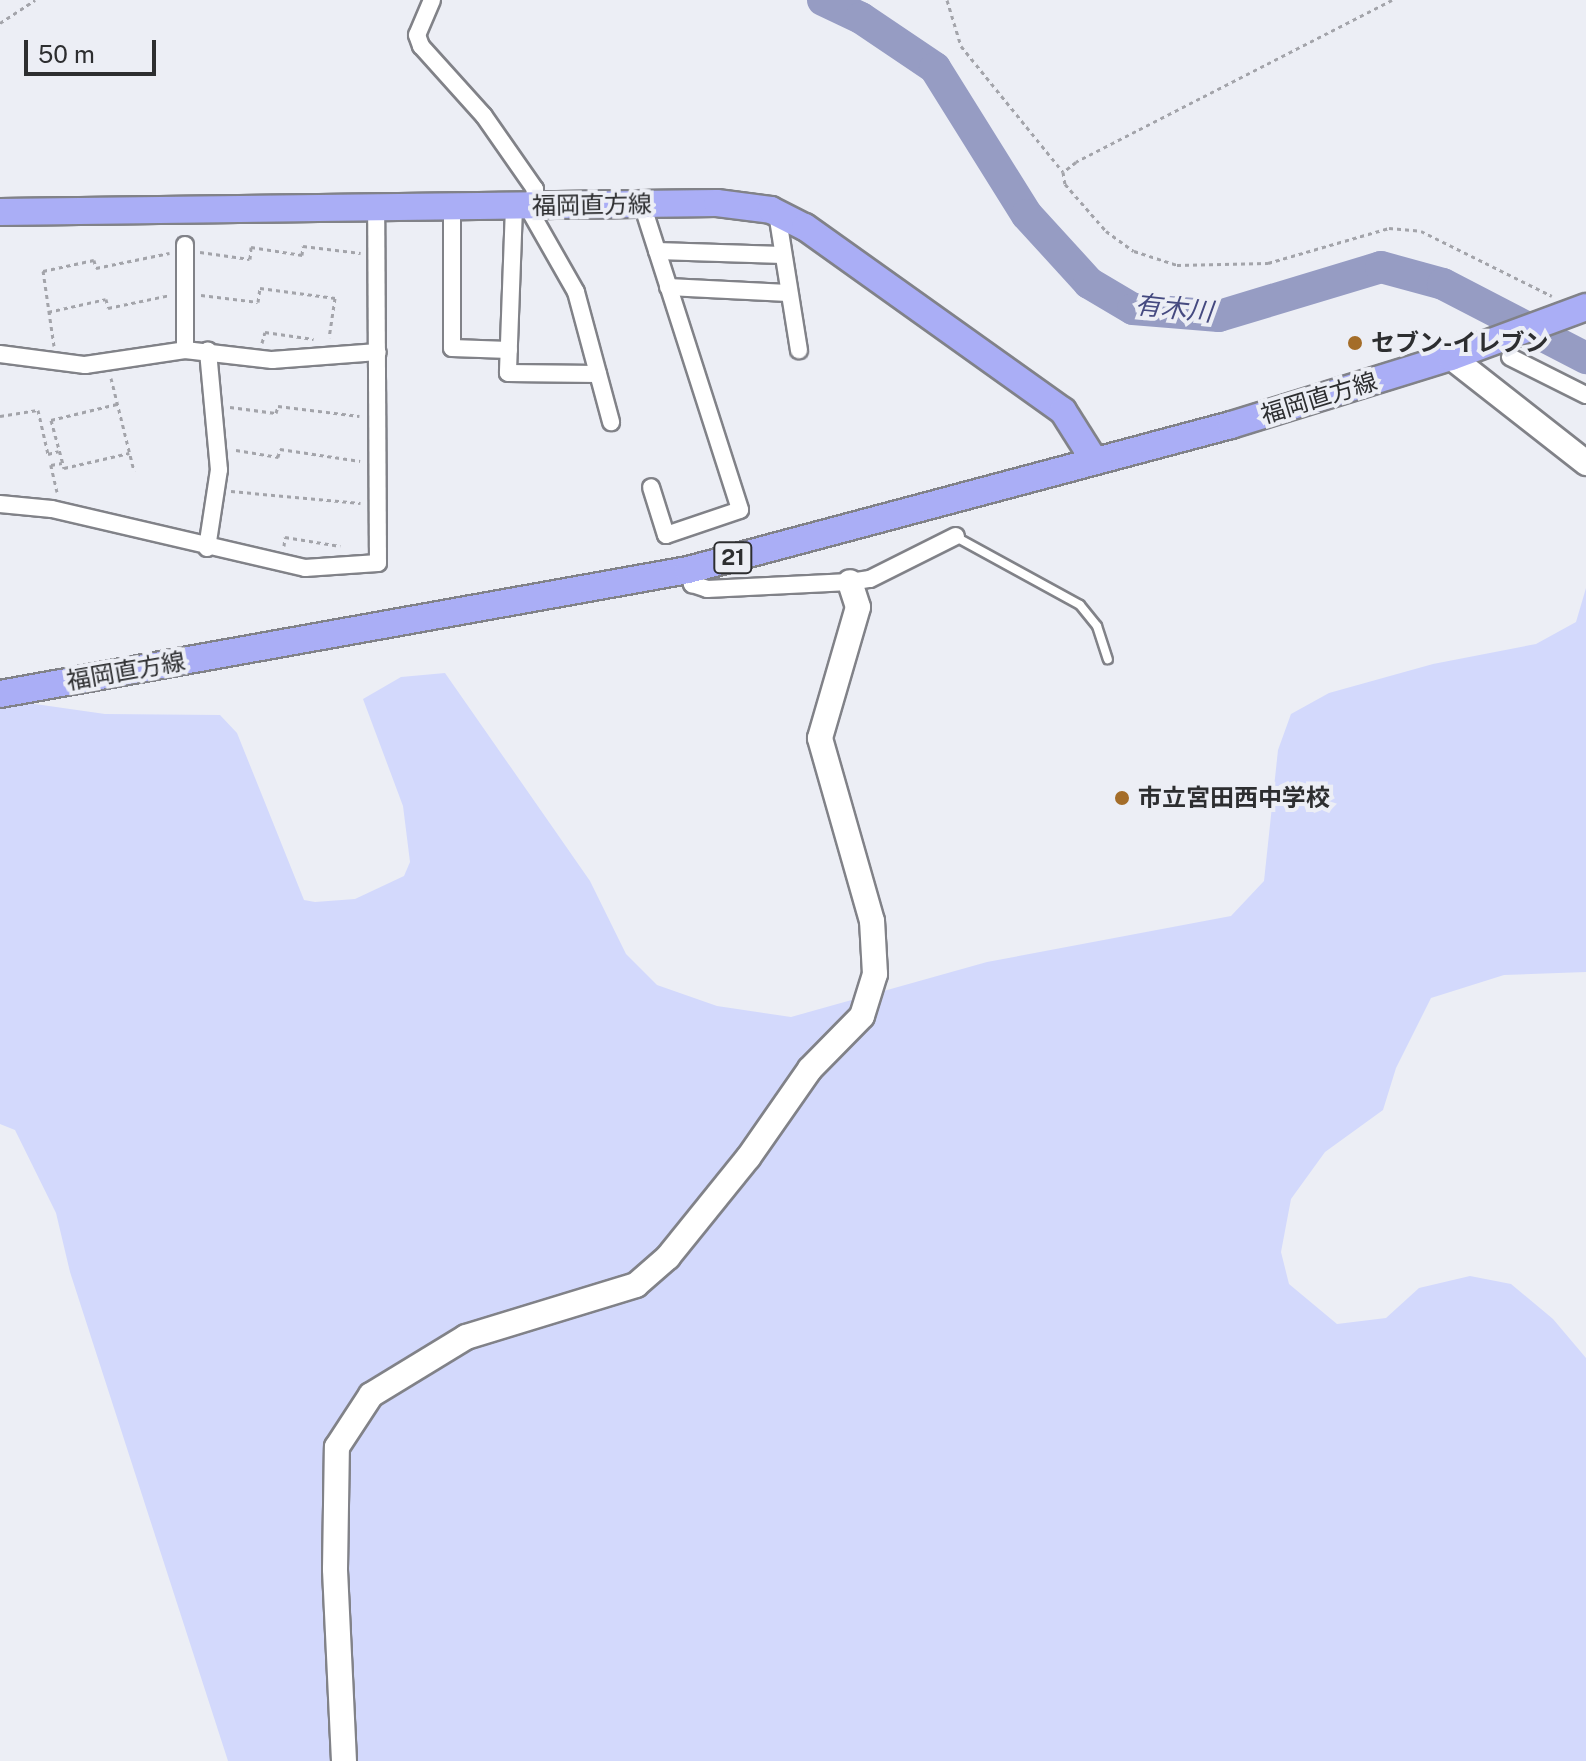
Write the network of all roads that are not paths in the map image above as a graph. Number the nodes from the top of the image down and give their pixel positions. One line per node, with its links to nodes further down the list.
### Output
1 (432, 0): 3 (street)
2 (642, 204): 3 (main road, 福岡直方線); 7 (main road, 福岡直方線); 9 (street)
3 (525, 206): 4 (main road, 福岡直方線); 15 (street); 22 (street)
4 (452, 208): 5 (main road, 福岡直方線); 15 (street)
5 (376, 210): 6 (main road, 福岡直方線); 18 (street)
6 (0, 212)
7 (777, 213): 10 (street); 25 (main road, 福岡直方線)
8 (185, 247): 14 (street)
9 (657, 251): 10 (street); 11 (street)
10 (783, 255): 12 (street)
11 (668, 287): 12 (street); 27 (street)
12 (788, 293): 16 (street)
13 (1572, 307): 20 (main road, 福岡直方線 / 21)
14 (185, 350): 17 (street); 19 (street)
15 (509, 350): 22 (street)
16 (799, 350)
17 (208, 351): 18 (street); 30 (street)
18 (378, 352): 30 (street)
19 (0, 354)
20 (1451, 357): 25 (main road, 福岡直方線 / 21); 26 (street)
21 (1510, 357): 23 (street)
22 (598, 374): 24 (street)
23 (1586, 395)
24 (611, 422)
25 (1094, 460): 31 (main road, 福岡直方線 / 21)
26 (1586, 463)
27 (651, 487)
28 (0, 504): 30 (street)
29 (956, 536): 32 (street); 33 (lane)
30 (209, 542)
31 (688, 570): 32 (street); 34 (main road, 福岡直方線 / 21)
32 (850, 582): 35 (street)
33 (1108, 659)
34 (0, 694)
35 (344, 1761)

